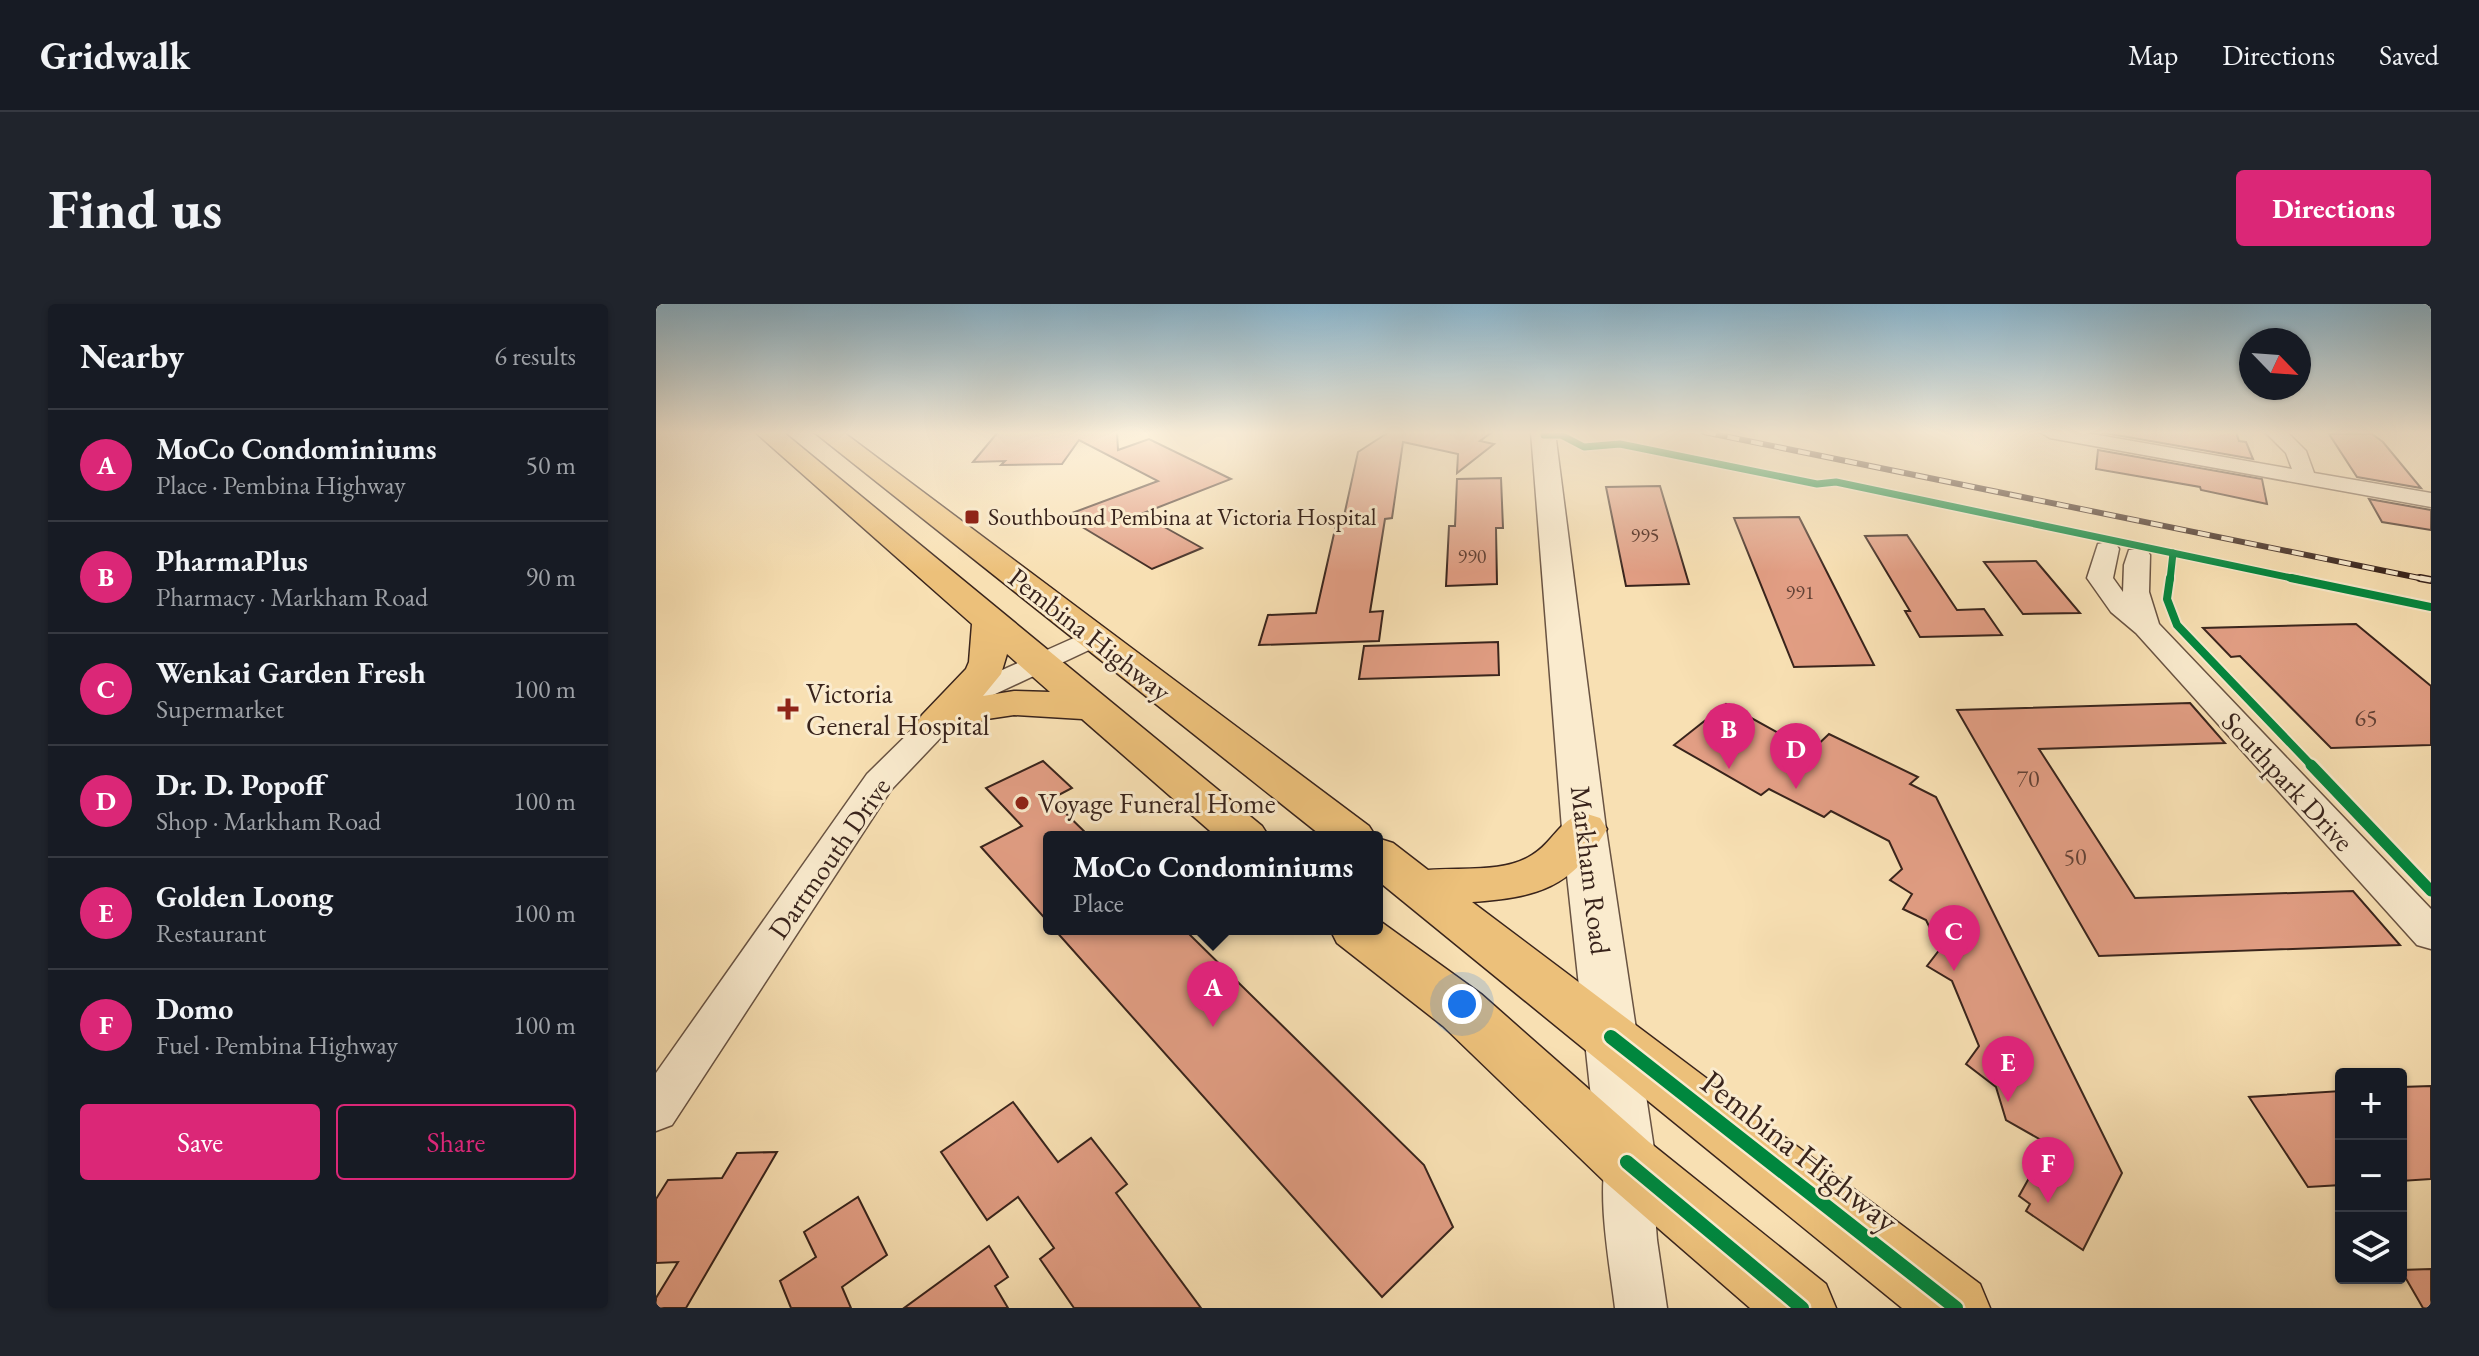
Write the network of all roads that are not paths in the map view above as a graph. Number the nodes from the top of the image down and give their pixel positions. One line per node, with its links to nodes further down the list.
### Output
1 (824, 479): 7 (main road, Pembina Highway)
2 (889, 479): 6 (main road, Pembina Highway)
3 (1548, 479): 16 (street, Markham Road)
4 (2314, 479): 5 (street)
5 (2431, 500)
6 (928, 508): 7 (main road); 12 (main road, Pembina Highway)
7 (876, 523): 10 (main road, Pembina Highway)
8 (2107, 549): 11 (street, Southpark Drive)
9 (2138, 555): 11 (street, Southpark Drive)
10 (990, 619): 13 (main road, Pembina Highway); 15 (main road)
11 (2146, 627): 21 (street, Southpark Drive)
12 (1094, 637): 13 (street, Dartmouth Drive); 18 (main road, Pembina Highway)
13 (1040, 662): 14 (main road, Pembina Highway); 15 (street, Dartmouth Drive)
14 (1095, 709): 15 (main road); 17 (main road, Pembina Highway)
15 (936, 724): 24 (street, Dartmouth Drive)
16 (1584, 829): 20 (main road); 23 (street, Markham Road)
17 (1239, 831)
18 (1345, 831)
19 (1383, 860): 20 (main road, Pembina Highway)
20 (1420, 888): 23 (main road, Pembina Highway)
21 (2431, 934)
22 (1363, 935): 25 (main road)
23 (1611, 1037): 25 (street, Markham Road); 28 (main road, Pembina Highway)
24 (656, 1110)
25 (1627, 1162): 26 (street, Markham Road); 27 (main road)
26 (1641, 1308)
27 (1802, 1308)
28 (1956, 1308)

